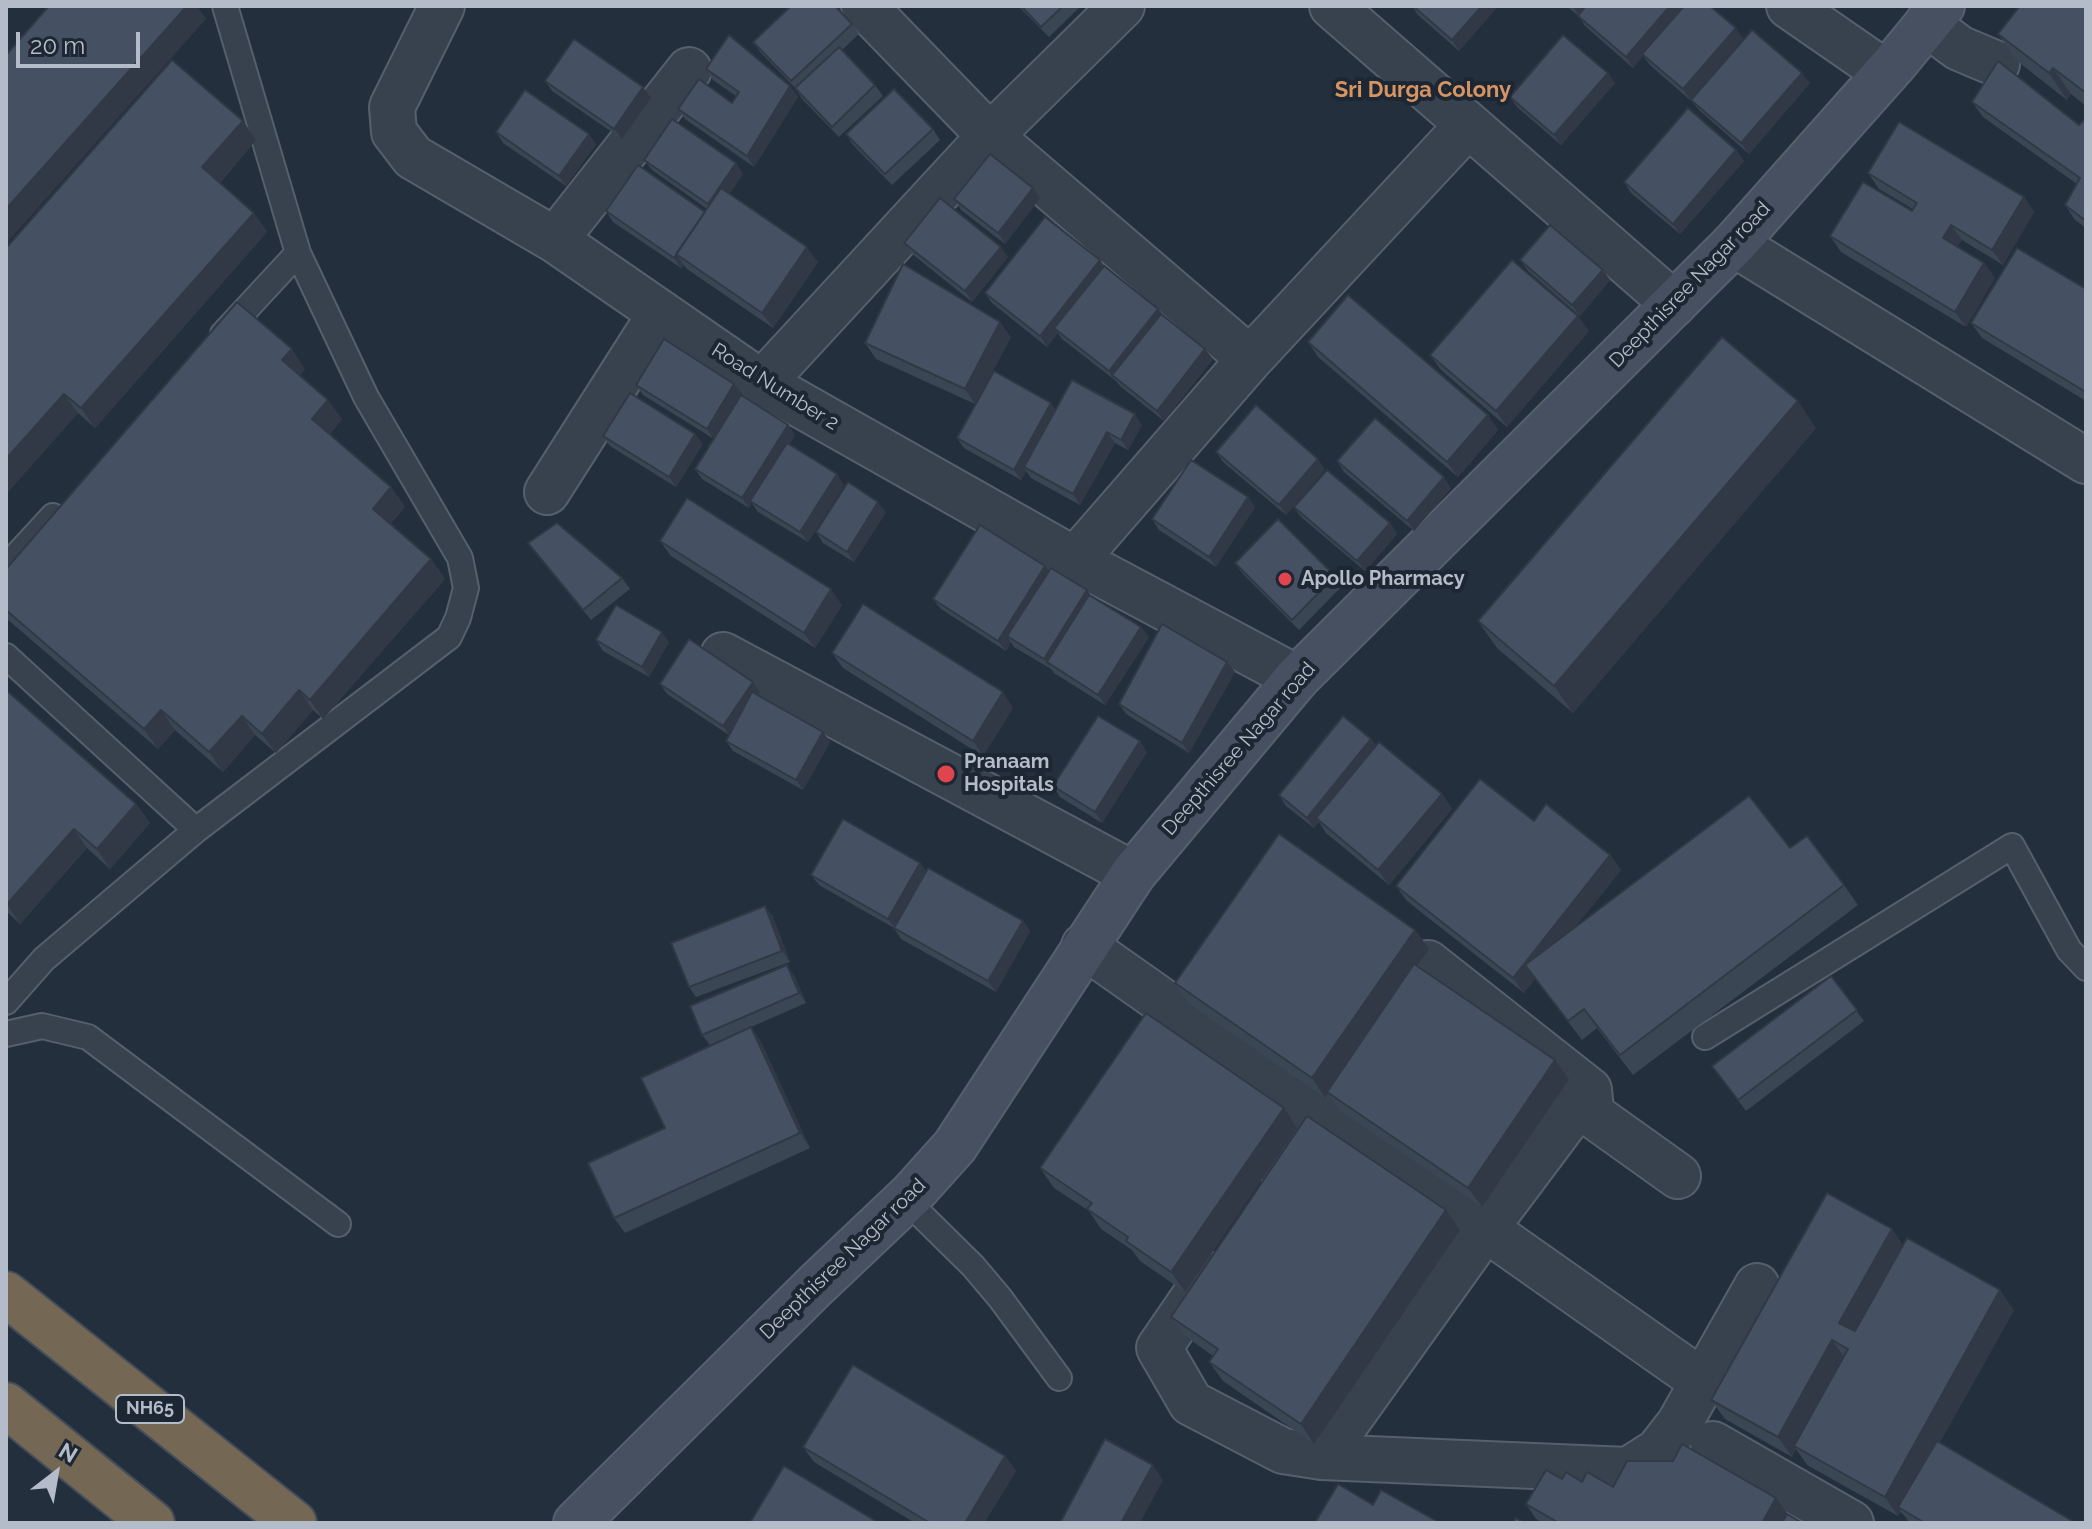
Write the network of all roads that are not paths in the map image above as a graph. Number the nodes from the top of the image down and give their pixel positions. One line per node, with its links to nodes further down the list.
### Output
1 (225, 6): 15 (lane)
2 (442, 6): 13 (street, Road Number 2)
3 (864, 6): 12 (street)
4 (1122, 6): 12 (street)
5 (1332, 6): 11 (street)
6 (1789, 6): 10 (street)
7 (1934, 15): 8 (street); 10 (street, Deepthisree Nagar road)
8 (1997, 64)
9 (689, 70): 13 (street)
10 (1886, 73): 14 (street, Deepthisree Nagar road)
11 (1467, 126): 16 (street); 19 (street)
12 (990, 136): 19 (street); 20 (street)
13 (555, 240): 17 (street, Road Number 2)
14 (1734, 244): 16 (street, Deepthisree Nagar road); 21 (street)
15 (298, 253): 18 (lane); 29 (lane)
16 (1674, 304): 28 (street, Deepthisree Nagar road)
17 (661, 313): 20 (street, Road Number 2); 22 (street)
18 (211, 346)
19 (1250, 359): 24 (street)
20 (762, 383): 24 (street, Road Number 2)
21 (2086, 461)
22 (547, 492)
23 (71, 498): 25 (lane)
24 (1075, 560): 28 (street, Road Number 2)
25 (6, 567)
26 (723, 655): 30 (street)
27 (6, 656): 29 (lane)
28 (1297, 678): 30 (street, Deepthisree Nagar road)
29 (196, 830): 33 (lane)
30 (1133, 874): 31 (street, Deepthisree Nagar road)
31 (1084, 946): 37 (street); 39 (street, Deepthisree Nagar road)
32 (2086, 968): 35 (lane)
33 (6, 1002)
34 (6, 1034): 41 (lane)
35 (1705, 1037)
36 (1589, 1090): 37 (street); 38 (street); 42 (street)
37 (1320, 1114): 40 (street); 42 (street)
38 (1678, 1176)
39 (909, 1198): 46 (lane); 53 (street, Deepthisree Nagar road)
40 (1257, 1205)
41 (338, 1224)
42 (1485, 1229): 47 (street); 50 (street)
43 (1230, 1244): 50 (street)
44 (1757, 1286): 47 (street)
45 (6, 1294): 52 (highway, NH65)
46 (1059, 1378)
47 (1703, 1382): 50 (street)
48 (6, 1405): 51 (highway)
49 (1713, 1444): 54 (street)
50 (1322, 1457)
51 (152, 1523)
52 (294, 1523)
53 (576, 1523)
54 (1851, 1523)

